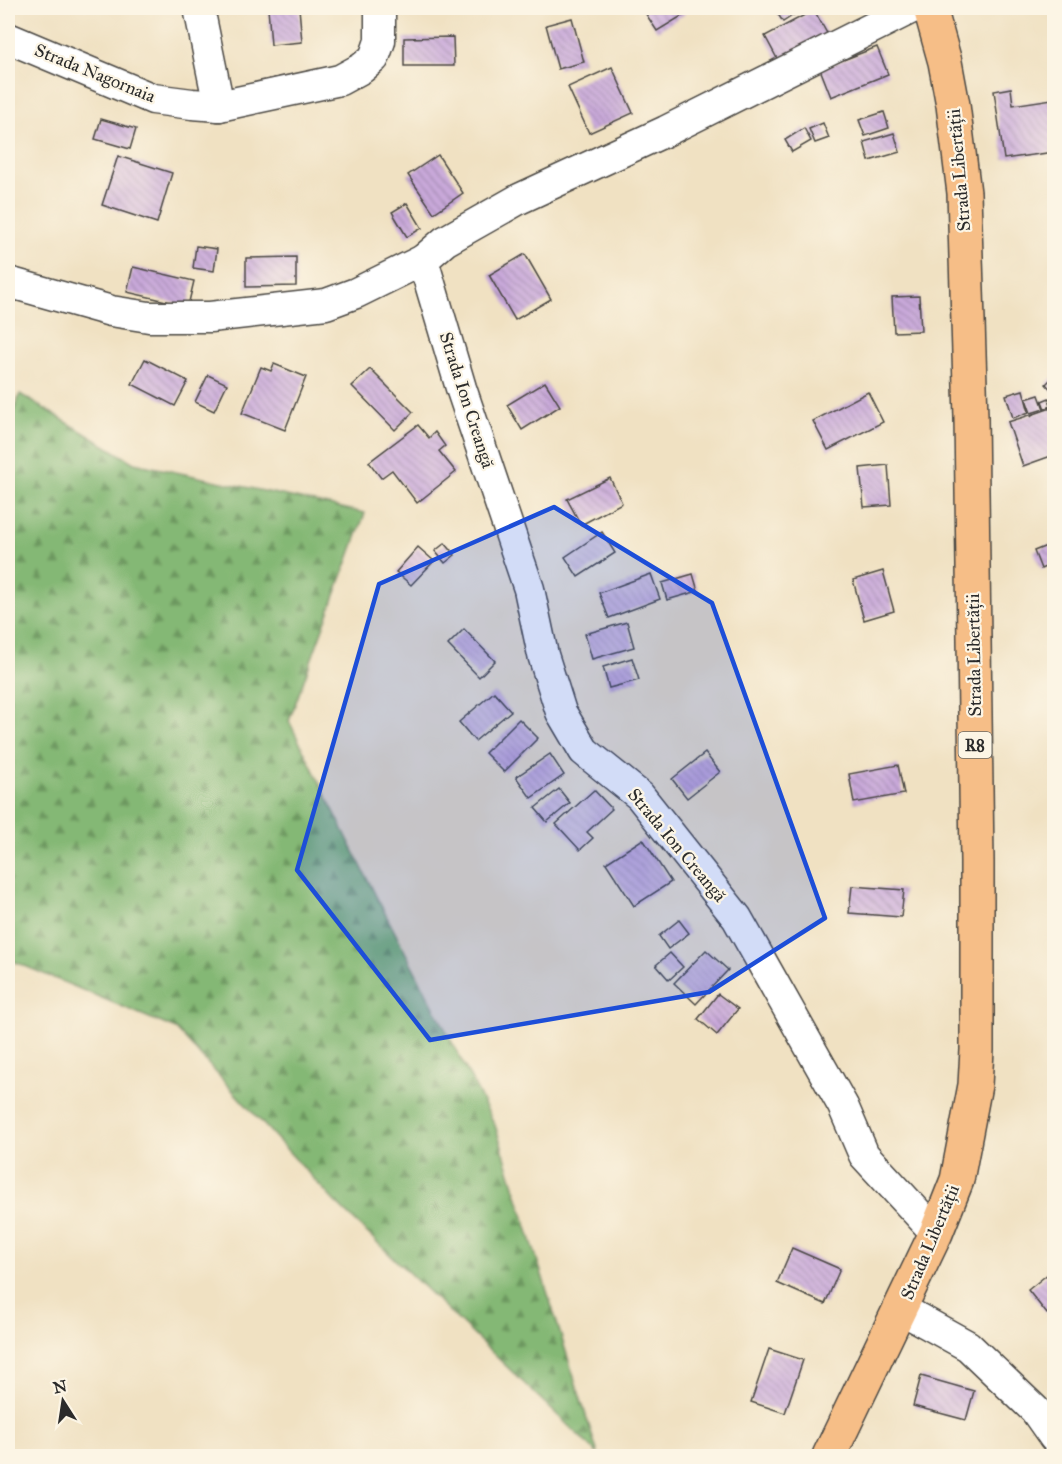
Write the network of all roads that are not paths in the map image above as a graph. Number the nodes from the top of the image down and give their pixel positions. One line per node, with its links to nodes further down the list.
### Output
1 (199, 8): 6 (street)
2 (380, 8): 6 (street, Strada Nagornaia)
3 (912, 8): 7 (street)
4 (930, 8): 9 (highway, Strada Libertății / R8)
5 (8, 38): 6 (street, Strada Nagornaia)
6 (219, 106)
7 (423, 260): 8 (street); 9 (street, Strada Ion Creangă)
8 (8, 282)
9 (936, 1233): 10 (highway, Strada Libertății / R8)
10 (901, 1310): 11 (street); 12 (highway, Strada Libertății / R8)
11 (1054, 1437)
12 (829, 1456)

